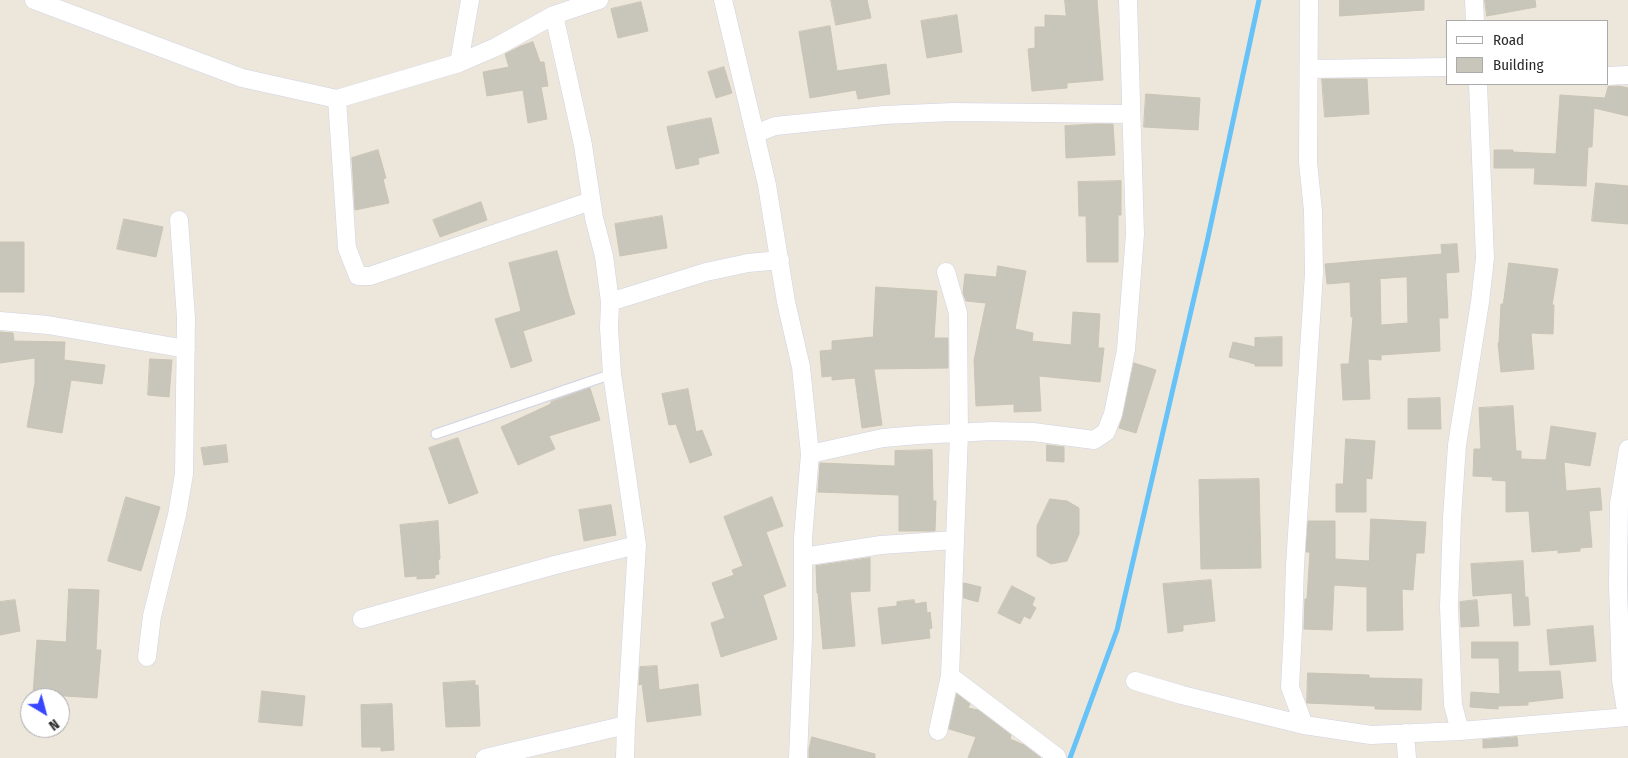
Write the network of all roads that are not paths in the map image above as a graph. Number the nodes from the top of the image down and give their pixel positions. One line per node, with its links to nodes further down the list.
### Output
1 (34, 0): 16 (street)
2 (470, 0): 10 (street)
3 (599, 0): 8 (street)
4 (723, 0): 18 (street)
5 (1128, 0): 17 (street)
6 (1309, 0): 12 (street)
7 (1474, 0): 9 (street)
8 (554, 16): 10 (street); 19 (street)
9 (1475, 20)
10 (459, 63): 16 (street)
11 (1446, 67): 12 (street)
12 (1308, 69): 40 (street)
13 (1628, 75): 14 (street)
14 (1608, 76)
15 (1478, 85): 42 (street)
16 (337, 99): 19 (street)
17 (1131, 114): 18 (street); 28 (street)
18 (755, 134): 21 (street)
19 (591, 201): 23 (street)
20 (179, 220): 25 (street)
21 (780, 260): 23 (street); 30 (street)
22 (946, 272): 28 (street)
23 (610, 302): 26 (street)
24 (0, 321): 25 (street)
25 (186, 349): 35 (street)
26 (612, 374): 27 (lane); 32 (street)
27 (436, 434)
28 (959, 434): 30 (street); 31 (street)
29 (1628, 449): 38 (street)
30 (810, 454): 33 (street)
31 (955, 540): 33 (street); 36 (street)
32 (637, 545): 34 (street); 39 (street)
33 (803, 558): 47 (street)
34 (362, 619)
35 (147, 657)
36 (950, 676): 41 (street); 44 (street)
37 (1134, 681): 40 (street)
38 (1628, 717): 42 (street)
39 (626, 725): 45 (street); 46 (street)
40 (1304, 725): 43 (street)
41 (938, 731)
42 (1460, 731): 43 (street)
43 (1405, 733): 48 (street)
44 (1056, 757)
45 (484, 758)
46 (625, 758)
47 (798, 758)
48 (1407, 758)

